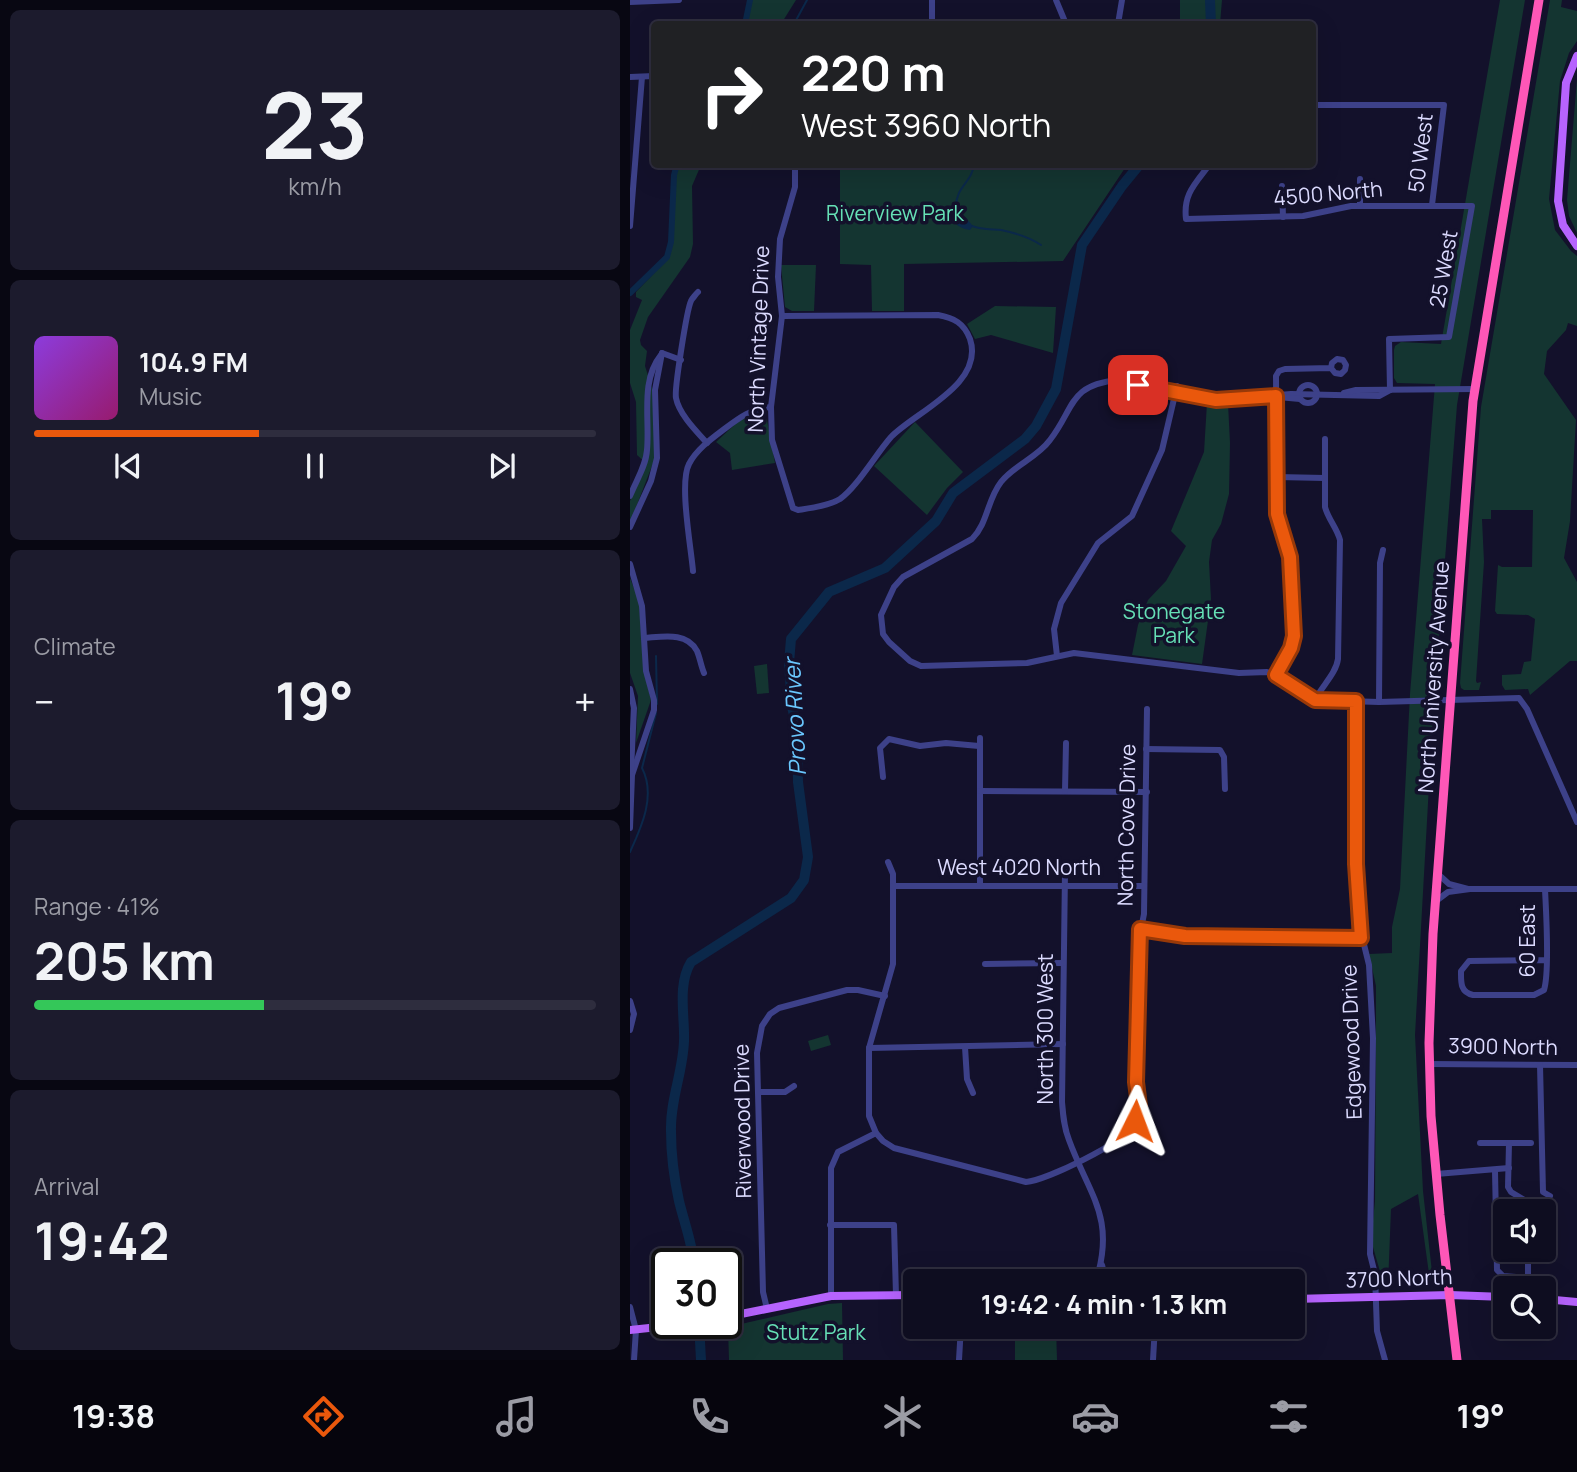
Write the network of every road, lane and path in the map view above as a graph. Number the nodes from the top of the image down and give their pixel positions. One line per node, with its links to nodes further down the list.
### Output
1 (679, 0): 6 (street)
2 (932, 0): 7 (street)
3 (1056, 0): 8 (street)
4 (1122, 0): 9 (street)
5 (1539, 0): 31 (highway, North University Avenue)
6 (630, 2)
7 (932, 21)
8 (1065, 21)
9 (1118, 21)
10 (1577, 56): 24 (main road)
11 (651, 76): 13 (street)
12 (630, 77): 13 (street)
13 (642, 77): 23 (street)
14 (1316, 105): 19 (street, 50 West)
15 (795, 168): 26 (street, North Vintage Drive)
16 (1207, 168): 22 (street, 4500 North)
17 (1360, 179): 20 (street)
18 (1282, 186): 22 (street)
19 (1432, 205): 20 (street, 4500 North); 21 (street, 4500 North)
20 (1360, 206): 22 (street, 4500 North)
21 (1472, 206): 32 (street, 25 West)
22 (1283, 217)
23 (630, 226)
24 (1577, 246)
25 (698, 292): 28 (street)
26 (782, 316): 36 (street, North Vintage Drive); 36 (street, North Vintage Drive)
27 (662, 353): 28 (street); 41 (street); 42 (street)
28 (681, 360): 38 (street)
29 (1331, 368): 34 (street)
30 (1177, 389): 34 (street); 47 (street); 47 (street)
31 (1475, 389): 32 (street); 52 (highway, North University Avenue)
32 (1390, 390): 33 (street)
33 (1317, 394): 35 (street); 35 (street)
34 (1276, 396): 35 (street); 39 (street)
35 (1300, 397)
36 (771, 407): 38 (street)
37 (1325, 439): 40 (street)
38 (707, 443): 45 (street)
39 (1277, 477): 40 (street); 49 (street)
40 (1325, 478): 51 (street)
41 (630, 496)
42 (630, 527)
43 (1383, 550): 54 (street)
44 (630, 564): 46 (street)
45 (694, 571)
46 (644, 638): 48 (street); 60 (street)
47 (1057, 656): 49 (street)
48 (704, 673)
49 (1276, 675): 51 (street)
50 (630, 689): 60 (street)
51 (1315, 700): 53 (street)
52 (1450, 700): 54 (street); 66 (street); 70 (highway, North University Avenue)
53 (1356, 701): 54 (street); 80 (street, Edgewood Drive)
54 (1379, 702)
55 (1147, 709): 59 (street, North Cove Drive)
56 (980, 737): 58 (street)
57 (1066, 743): 64 (street)
58 (979, 746): 61 (street); 63 (street)
59 (1146, 749): 62 (street); 65 (street, North Cove Drive)
60 (632, 775): 67 (street)
61 (883, 777)
62 (1225, 789)
63 (980, 791): 64 (street); 72 (street)
64 (1065, 791): 65 (street)
65 (1147, 792): 74 (street, North Cove Drive)
66 (1577, 822)
67 (630, 828)
68 (888, 862): 71 (street)
69 (1065, 872): 73 (street, North 300 West)
70 (1437, 872): 75 (street); 78 (highway, North University Avenue)
71 (893, 886): 72 (street, West 4020 North); 84 (street)
72 (980, 886): 73 (street, West 4020 North)
73 (1065, 886): 74 (street, West 4020 North); 82 (street, North 300 West)
74 (1144, 886): 79 (street, North Cove Drive)
75 (1470, 889): 76 (street); 78 (street)
76 (1545, 889): 77 (street); 81 (street, 60 East)
77 (1577, 889)
78 (1435, 903): 90 (highway, North University Avenue)
79 (1140, 929): 80 (street); 100 (street, North Cove Drive)
80 (1361, 938): 117 (street, Edgewood Drive)
81 (1546, 960): 81 (street, 60 East)
82 (1063, 963): 83 (street); 87 (street, North 300 West)
83 (985, 964)
84 (885, 996): 89 (street); 94 (street, Riverwood Drive)
85 (630, 1001): 86 (street)
86 (630, 1030)
87 (1063, 1044): 88 (street); 100 (street, North 300 West)
88 (965, 1047): 89 (street); 95 (street)
89 (869, 1048): 96 (street)
90 (1429, 1063): 91 (street, 3900 North); 103 (highway, North University Avenue)
91 (1540, 1065): 92 (street, 3900 North); 104 (street)
92 (1577, 1065)
93 (794, 1086): 94 (street)
94 (758, 1092): 121 (street, Riverwood Drive)
95 (973, 1093)
96 (876, 1133): 100 (street, North Cove Drive); 106 (street)
97 (1480, 1143): 98 (street)
98 (1509, 1143): 99 (street); 101 (street)
99 (1531, 1143)
100 (1078, 1161): 107 (street, North 300 West)
101 (1509, 1168): 102 (street); 105 (street)
102 (1495, 1171): 103 (street); 110 (street)
103 (1436, 1174): 111 (highway, North University Avenue)
104 (1550, 1196)
105 (1524, 1199)
106 (830, 1225): 112 (street); 114 (street)
107 (1102, 1263): 108 (street, North 300 West); 109 (street, North 300 West)
108 (1100, 1269)
109 (1103, 1269)
110 (1503, 1276)
111 (1450, 1294): 115 (main road, 3700 North); 117 (main road, 3700 North); 131 (highway, North University Avenue)
112 (896, 1295): 113 (main road); 114 (main road)
113 (903, 1295)
114 (831, 1296): 121 (main road)
115 (1493, 1296)
116 (1305, 1298): 117 (main road, 3700 North)
117 (1376, 1298): 130 (street)
118 (1556, 1300): 119 (main road)
119 (1577, 1302)
120 (630, 1307): 124 (street)
121 (767, 1308): 122 (main road)
122 (742, 1313)
123 (651, 1328): 124 (main road)
124 (633, 1330): 127 (street)
125 (960, 1339): 128 (street)
126 (1154, 1339): 129 (street)
127 (634, 1360)
128 (959, 1360)
129 (1153, 1360)
130 (1385, 1360)
131 (1457, 1360)

